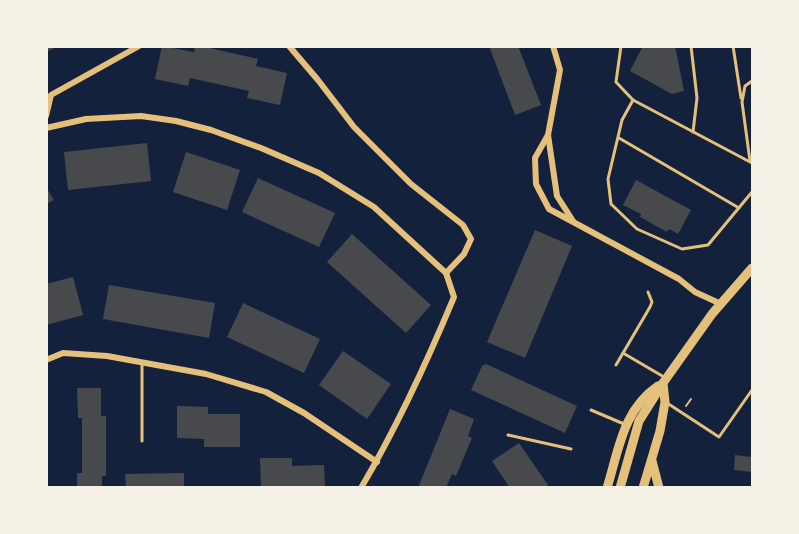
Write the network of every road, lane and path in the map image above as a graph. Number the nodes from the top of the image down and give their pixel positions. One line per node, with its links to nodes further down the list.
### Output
1 (139, 46): 8 (street)
2 (289, 46): 21 (street)
3 (553, 46): 14 (street)
4 (621, 46): 9 (lane)
5 (691, 46): 13 (lane)
6 (733, 46): 10 (lane)
7 (753, 81): 10 (lane)
8 (49, 96): 11 (street)
9 (633, 100): 13 (lane); 15 (lane)
10 (742, 102): 16 (lane)
11 (46, 116)
12 (46, 128): 21 (street)
13 (693, 132): 16 (lane)
14 (548, 135): 19 (street); 19 (street)
15 (618, 137): 18 (lane); 18 (lane)
16 (751, 162)
17 (753, 192): 18 (lane)
18 (739, 208)
19 (575, 224): 23 (street)
20 (753, 268): 23 (main road)
21 (446, 273): 37 (street)
22 (648, 292): 24 (lane)
23 (721, 304): 28 (main road)
24 (623, 353): 27 (lane); 28 (lane)
25 (46, 360): 26 (street)
26 (142, 362): 34 (lane); 37 (street)
27 (616, 365)
28 (664, 381): 30 (main road); 32 (main road); 40 (main road)
29 (753, 390): 30 (lane)
30 (665, 402): 36 (main road)
31 (591, 410): 32 (lane)
32 (626, 424): 39 (main road)
33 (508, 435): 35 (lane)
34 (142, 441)
35 (571, 449)
36 (651, 458): 41 (main road); 42 (main road)
37 (376, 462): 38 (street)
38 (362, 488)
39 (607, 488)
40 (620, 488)
41 (644, 488)
42 (660, 488)

